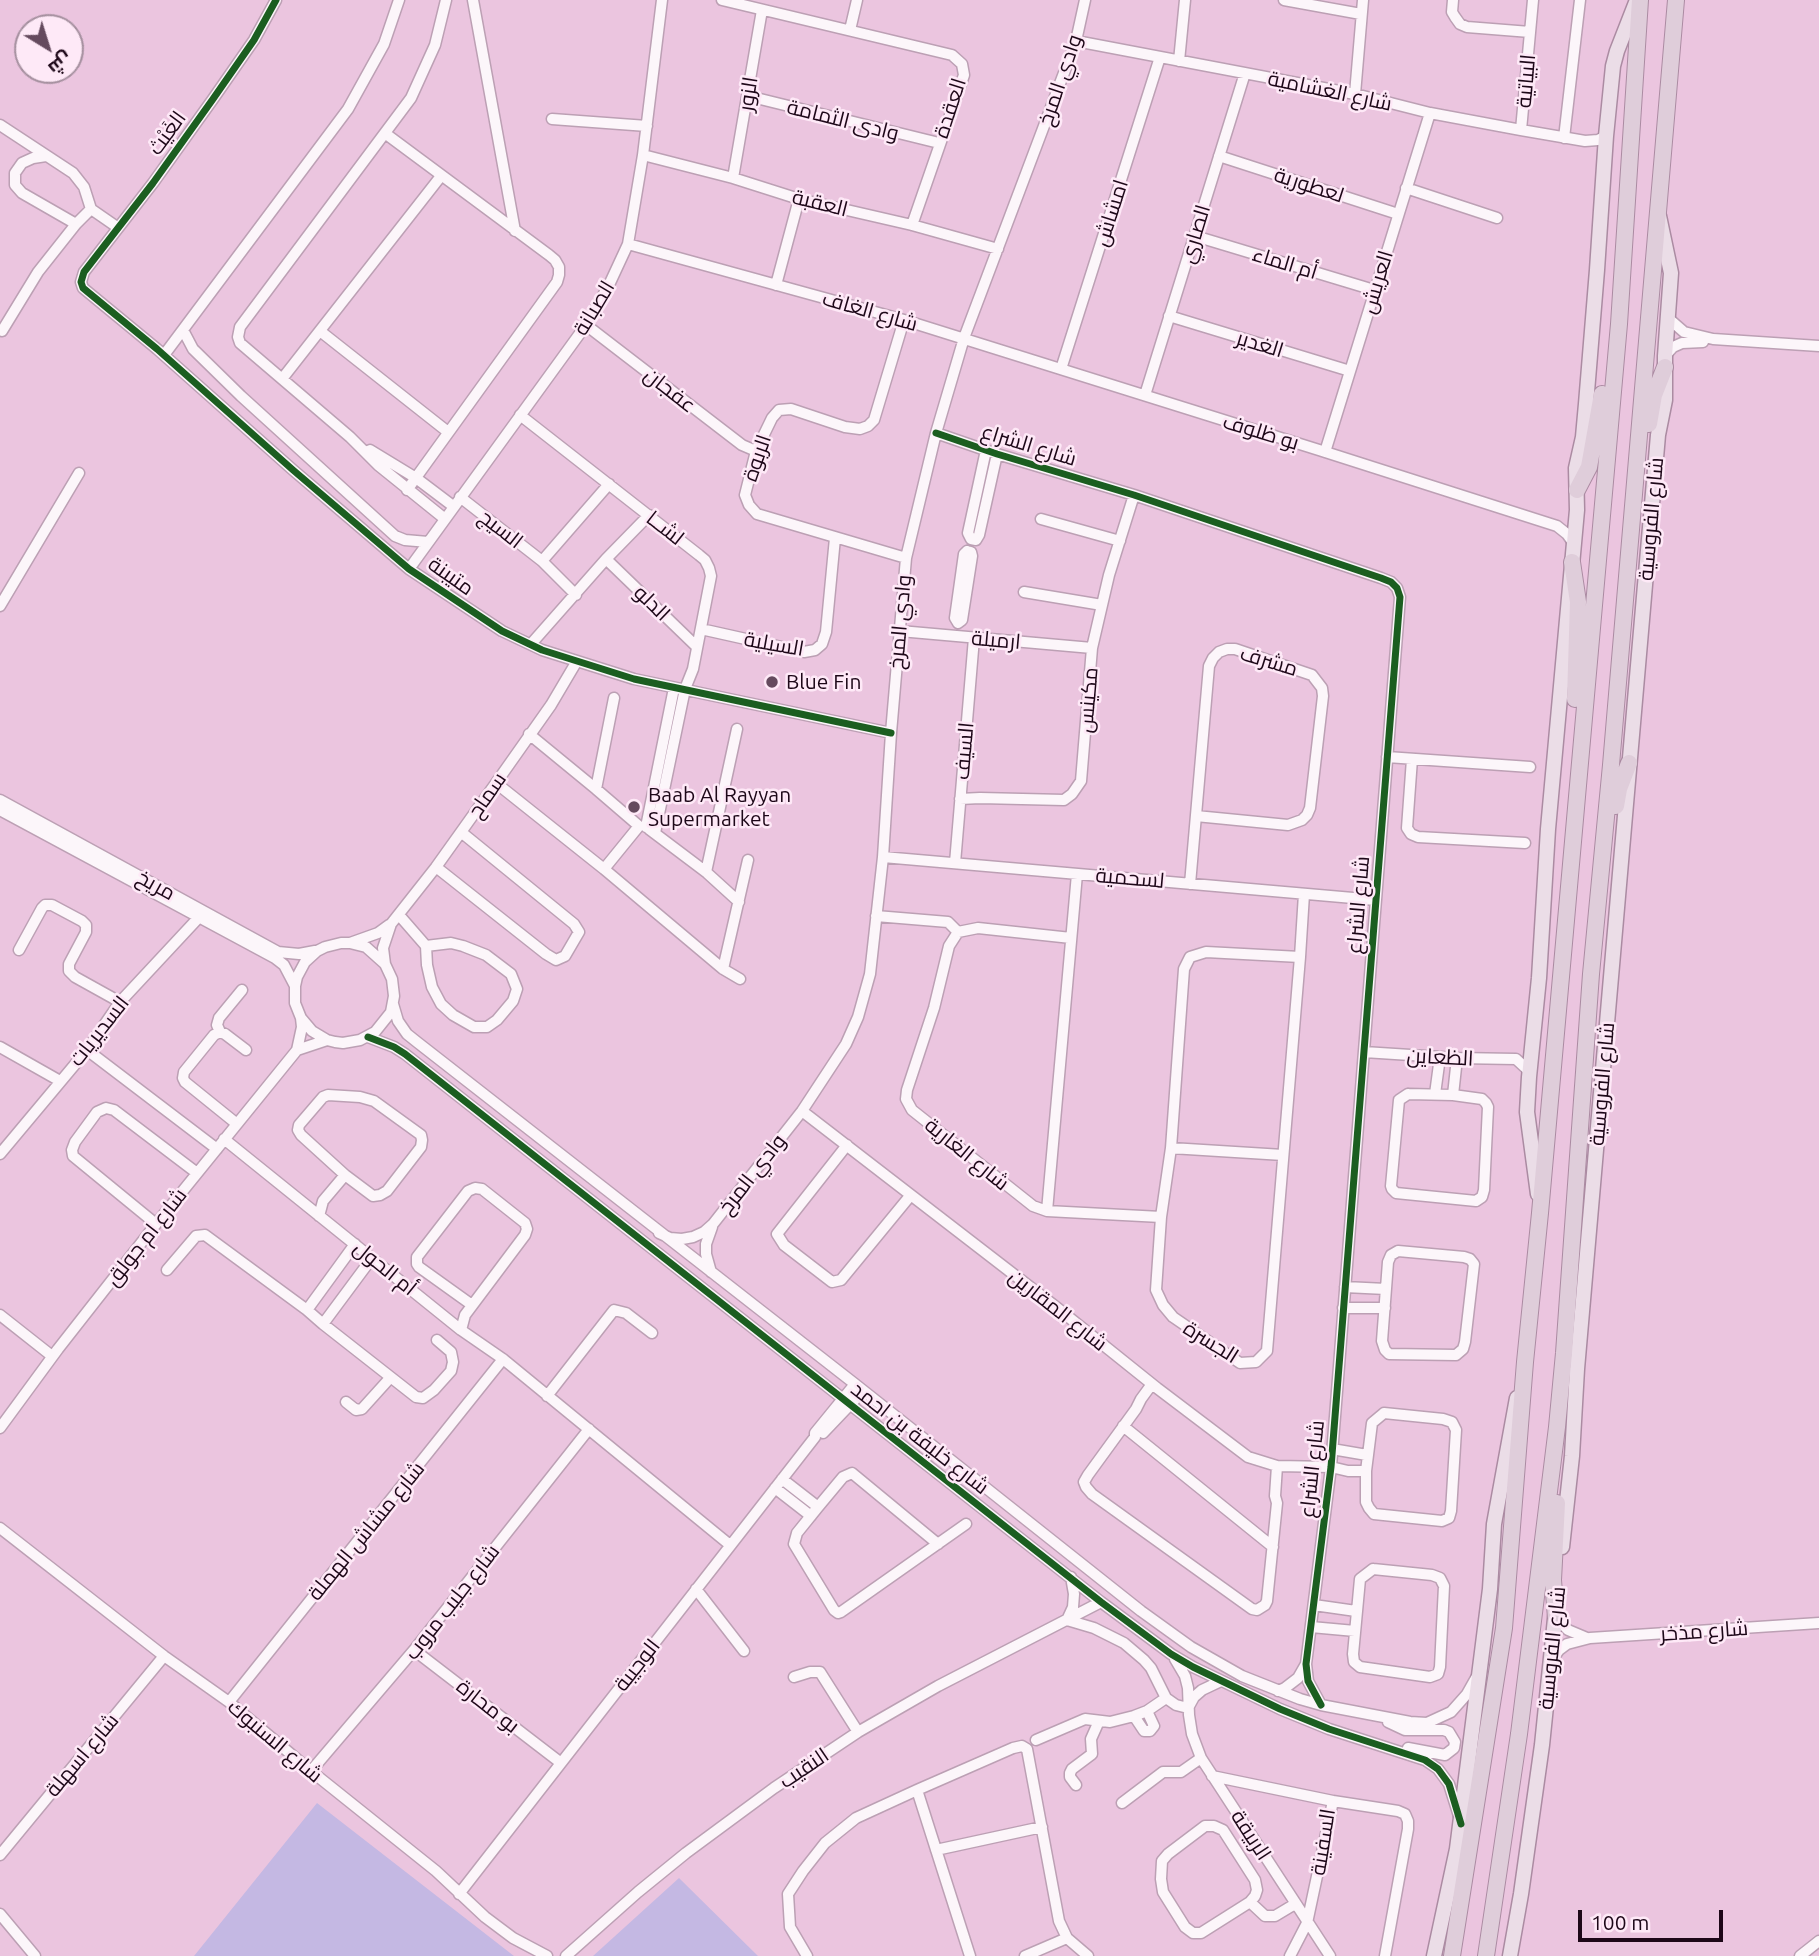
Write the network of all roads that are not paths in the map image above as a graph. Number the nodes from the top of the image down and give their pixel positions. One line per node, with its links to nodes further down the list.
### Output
1 (276, 0): 51 (street, الغَيْث)
2 (399, 0): 63 (street)
3 (446, 0): 32 (street)
4 (473, 0): 52 (street)
5 (662, 0): 30 (street, الصبانة)
6 (722, 0): 17 (street, العقدة)
7 (857, 0): 19 (street)
8 (1084, 0): 21 (street, وادي المرخ)
9 (1185, 0): 23 (street)
10 (1284, 0): 18 (street)
11 (1363, 0): 18 (street)
12 (1453, 0): 20 (street, البياتية)
13 (1532, 0): 20 (street, البياتية)
14 (1580, 0): 34 (street)
15 (1639, 0): 33 (main road); 68 (highway)
16 (1676, 0): 46 (highway, شارع الفروسية)
17 (762, 10): 19 (street, العقدة); 26 (street, الزور)
18 (1361, 14): 25 (street)
19 (850, 30): 36 (street, العقدة)
20 (1530, 32): 31 (street, البياتية)
21 (1076, 41): 22 (street, شارع الغشامية); 55 (street, وادي المرخ)
22 (1160, 57): 23 (street, شارع الغشامية); 72 (street, امشاش)
23 (1179, 61): 24 (street, شارع الغشامية)
24 (1245, 73): 25 (street, شارع الغشامية); 39 (street, الصاري)
25 (1355, 94): 27 (street, شارع الغشامية)
26 (748, 96): 36 (street, وادى الثمامة); 42 (street, الزور)
27 (1430, 113): 31 (street, شارع الغشامية); 43 (street, العريش)
28 (552, 118): 30 (street)
29 (0, 125): 38 (street)
30 (647, 126): 37 (street, الصبانة)
31 (1521, 130): 34 (street, شارع الغشامية)
32 (386, 134): 41 (street); 74 (street)
33 (1606, 136): 35 (street, شارع الغشامية); 40 (main road)
34 (1564, 138): 35 (street, شارع الغشامية)
35 (1585, 141): 40 (street)
36 (939, 143): 50 (street, العقدة)
37 (643, 155): 42 (street, العقبة); 54 (street, الصبانة)
38 (46, 156): 45 (street); 49 (street)
39 (1219, 156): 47 (street, لعطورية); 53 (street, الصاري)
40 (1604, 156): 86 (main road)
41 (441, 176): 52 (street); 65 (street)
42 (733, 178): 44 (street, العقبة)
43 (1406, 188): 47 (street, العريش); 48 (street)
44 (799, 199): 50 (street, العقبة); 57 (street)
45 (91, 209): 49 (street); 51 (street)
46 (1658, 211): 60 (main road, شارع الفروسية); 106 (highway, شارع الفروسية)
47 (1398, 214): 58 (street, العريش)
48 (1497, 218)
49 (76, 224): 64 (street)
50 (912, 225): 55 (street, العقبة)
51 (117, 227): 56 (street, الغَيْث)
52 (515, 231): 77 (street)
53 (1195, 236): 58 (street, أم الماء); 59 (street, الصاري)
54 (628, 244): 57 (street, شارع الغاف); 62 (street, الصبانة)
55 (998, 249): 66 (street, وادي المرخ)
56 (81, 282): 70 (street, متيبنة)
57 (776, 285): 61 (street, شارع الغاف)
58 (1374, 290): 73 (street, العريش)
59 (1170, 316): 73 (street, الغدير); 75 (street, الصاري)
60 (1668, 318): 67 (street); 71 (main road, شارع الفروسية)
61 (904, 320): 66 (street, شارع الغاف); 80 (street, الربوة)
62 (586, 325): 76 (street, الصبانة); 80 (street, عفجان)
63 (183, 330): 70 (street); 98 (street, متيبنة)
64 (2, 331)
65 (320, 331): 74 (street); 77 (street)
66 (964, 338): 72 (street, بو ظلوف); 78 (street, وادي المرخ)
67 (1713, 339): 69 (street); 71 (street)
68 (1616, 341): 86 (highway); 126 (highway)
69 (1819, 346)
70 (164, 355): 104 (street, متيبنة)
71 (1665, 362): 106 (highway); 127 (main road, شارع الفروسية)
72 (1061, 369): 75 (street, بو ظلوف)
73 (1350, 371): 82 (street, العريش)
74 (282, 379): 79 (street)
75 (1145, 395): 82 (street, بو ظلوف)
76 (520, 415): 85 (street, لشــا); 89 (street, الصبانة)
77 (448, 432): 84 (street)
78 (936, 433): 81 (street, شارع الشراع); 100 (street, وادي المرخ)
79 (350, 437): 84 (street, السيج); 87 (street)
80 (756, 451): 96 (street, الربوة)
81 (992, 452): 88 (street, شارع الشراع); 91 (street)
82 (1325, 452): 95 (street, بو ظلوف)
83 (79, 473): 110 (street)
84 (416, 478): 87 (street); 89 (street, السيج)
85 (609, 484): 92 (street, لشــا); 102 (street, السيج)
86 (1577, 489): 90 (main road)
87 (407, 490): 93 (street)
88 (1134, 495): 97 (street, مكينس); 124 (street, شارع الشراع)
89 (456, 502): 93 (street, الصبانة); 102 (street, السيج)
90 (1577, 510): 95 (street); 99 (main road)
91 (978, 513)
92 (649, 515): 101 (street); 111 (street, لشــا)
93 (445, 519): 98 (street, الصبانة)
94 (1041, 519): 97 (street)
95 (1557, 526): 99 (street, بو ظلوف)
96 (835, 538): 100 (street, الربوة); 111 (street, السيلية)
97 (1119, 541): 109 (street, مكينس)
98 (428, 542): 104 (street, الصبانة)
99 (1574, 544): 103 (main road)
100 (906, 558): 112 (street, وادي المرخ)
101 (606, 559): 108 (street); 116 (street, الدلو)
102 (542, 561): 108 (street, السيج)
103 (1572, 562): 126 (highway); 171 (main road)
104 (409, 569): 115 (street, متيبنة)
105 (965, 575): 113 (street)
106 (1627, 575): 161 (highway, شارع الفروسية)
107 (1024, 592): 109 (street)
108 (576, 594): 115 (street)
109 (1102, 605): 117 (street, مكينس)
110 (0, 606)
111 (701, 629): 116 (street, لشــا)
112 (900, 631): 113 (street, ارميلة); 122 (street, وادي المرخ)
113 (958, 637): 114 (street, ارميلة)
114 (974, 638): 117 (street, ارميلة); 131 (street, السيف)
115 (531, 644): 118 (street, متيبنة)
116 (697, 647): 119 (street, لشــا)
117 (1092, 648): 131 (street, مكينس)
118 (577, 661): 119 (street, متيبنة); 123 (street, سماح)
119 (680, 689): 122 (street, متيبنة); 135 (street, لشــا)
120 (614, 698): 130 (street)
121 (737, 729): 143 (street)
122 (891, 733): 138 (street, وادي المرخ)
123 (529, 734): 129 (street, سماح); 130 (street)
124 (1387, 757): 125 (street); 147 (street, شارع الشراع)
125 (1412, 759): 128 (street); 137 (street)
126 (1579, 759): 196 (highway)
127 (1629, 763): 161 (highway); 247 (main road, شارع الفروسية)
128 (1530, 767)
129 (496, 783): 136 (street, سماح); 142 (street)
130 (596, 789): 135 (street)
131 (960, 799): 140 (street, السيف)
132 (0, 800): 149 (street, مريخ)
133 (0, 810): 149 (street, مريخ)
134 (1196, 816): 134 (street, مشرف); 145 (street, مشرف)
135 (647, 829): 142 (street); 143 (street)
136 (461, 832): 141 (street, سماح); 141 (street)
137 (1525, 843)
138 (883, 857): 140 (street, لسحمية); 150 (street, وادي المرخ)
139 (748, 860): 148 (street)
140 (955, 863): 144 (street, لسحمية)
141 (436, 867): 151 (street, سماح)
142 (604, 869): 160 (street)
143 (706, 872): 148 (street)
144 (1077, 874): 145 (street, لسحمية); 153 (street)
145 (1190, 884): 146 (street, لسحمية)
146 (1304, 894): 147 (street, لسحمية); 158 (street, الجسرة)
147 (1376, 900): 176 (street, شارع الشراع)
148 (739, 902): 160 (street)
149 (201, 915): 157 (street, مريخ); 163 (street, مريخ); 165 (street, السديريات)
150 (876, 916): 152 (street); 184 (street, وادي المرخ)
151 (395, 919): 154 (street, سماح); 155 (street); 159 (street, سماح)
152 (958, 933): 153 (street); 195 (street, شارع الغارية)
153 (1071, 938): 195 (street)
154 (350, 943): 157 (street); 159 (street)
155 (426, 946): 155 (street)
156 (19, 950): 165 (street)
157 (317, 951): 163 (street)
158 (1300, 957): 188 (street, الجسرة); 191 (street, الجسرة)
159 (385, 964): 166 (street)
160 (723, 969): 162 (street)
161 (1591, 974): 227 (highway, شارع الفروسية)
162 (740, 979)
163 (295, 986): 167 (street)
164 (242, 990): 168 (street)
165 (120, 1002): 173 (street, السديريات)
166 (393, 1004): 169 (street); 201 (street, شارع خليفة بن احمد)
167 (302, 1018): 170 (street); 175 (street)
168 (220, 1032): 174 (street); 185 (street)
169 (368, 1037): 170 (street); 225 (street, شارع خليفة بن احمد)
170 (327, 1040): 175 (street)
171 (1532, 1043): 179 (street); 180 (main road)
172 (0, 1047): 181 (street)
173 (87, 1050): 181 (street, السديريات); 189 (street)
174 (246, 1050)
175 (297, 1050): 185 (street, شارع ام جولق)
176 (1364, 1052): 177 (street, الظعاين); 206 (street, شارع الشراع)
177 (1440, 1057): 178 (street, الظعاين); 182 (street)
178 (1458, 1058): 179 (street, الظعاين); 183 (street)
179 (1516, 1059): 180 (street)
180 (1529, 1071): 196 (main road)
181 (60, 1081): 190 (street, السديريات)
182 (1436, 1094): 183 (street); 183 (street)
183 (1453, 1095)
184 (802, 1111): 187 (street, شارع المقارين); 200 (street, وادي المرخ)
185 (237, 1124): 186 (street, شارع ام جولق)
186 (225, 1139): 189 (street, شارع ام جولق); 197 (street, أم الحول)
187 (847, 1145): 194 (street, شارع المقارين); 194 (street)
188 (1171, 1147): 191 (street); 198 (street, الجسرة)
189 (217, 1149): 192 (street, شارع ام جولق)
190 (0, 1154)
191 (1283, 1155): 198 (street, الجسرة)
192 (197, 1173): 199 (street, شارع ام جولق); 199 (street)
193 (345, 1175): 193 (street); 197 (street)
194 (910, 1196): 221 (street, شارع المقارين)
195 (1046, 1211): 198 (street)
196 (1540, 1213): 219 (highway)
197 (320, 1216): 202 (street, أم الحول)
198 (1161, 1217)
199 (156, 1224): 217 (street, شارع ام جولق)
200 (713, 1224): 201 (street, وادي المرخ); 205 (street, وادي المرخ)
201 (659, 1233): 205 (street, شارع خليفة بن احمد)
202 (355, 1244): 203 (street, أم الحول); 211 (street)
203 (372, 1258): 213 (street); 214 (street, أم الحول)
204 (167, 1270): 211 (street)
205 (711, 1273): 222 (street, شارع خليفة بن احمد)
206 (1345, 1287): 207 (street); 209 (street, شارع الشراع)
207 (1385, 1289): 210 (street); 210 (street)
208 (472, 1305): 208 (street); 214 (street)
209 (1343, 1308): 210 (street); 230 (street, شارع الشراع)
210 (1385, 1308)
211 (307, 1310): 213 (street)
212 (0, 1315): 217 (street)
213 (323, 1324): 220 (street)
214 (461, 1330): 218 (street, أم الحول)
215 (652, 1333): 223 (street)
216 (437, 1340): 220 (street)
217 (52, 1356): 228 (street, شارع ام جولق)
218 (503, 1359): 223 (street, أم الحول); 264 (street, شارع مشاش الهملة)
219 (1525, 1362): 259 (main road); 304 (highway)
220 (390, 1378): 224 (street)
221 (1154, 1386): 226 (street); 232 (street, شارع المقارين)
222 (859, 1388): 225 (street, الوجيبة); 262 (street, شارع خليفة بن احمد)
223 (547, 1396): 229 (street, أم الحول)
224 (346, 1402)
225 (846, 1402): 235 (street, الوجيبة); 242 (street, شارع خليفة بن احمد)
226 (1123, 1426): 241 (street); 241 (street)
227 (1557, 1427): 247 (highway); 305 (highway, شارع الفروسية)
228 (0, 1429)
229 (589, 1429): 240 (street, أم الحول); 253 (street, شارع جليب مروب)
230 (1332, 1449): 231 (street); 233 (street, شارع الشراع)
231 (1367, 1455): 234 (street); 234 (street)
232 (1281, 1466): 233 (street, شارع المقارين); 241 (street)
233 (1331, 1467): 234 (street, شارع المقارين); 245 (street, شارع الشراع)
234 (1366, 1471)
235 (778, 1484): 236 (street); 240 (street, الوجيبة)
236 (814, 1511): 239 (street); 239 (street)
237 (966, 1524): 239 (street)
238 (0, 1528): 256 (street, شارع السنبوك)
239 (938, 1544)
240 (730, 1545): 243 (street, الوجيبة)
241 (1273, 1547)
242 (1071, 1577): 244 (street, شارع خليفة بن احمد); 248 (street)
243 (696, 1589): 254 (street); 275 (street, الوجيبة)
244 (1101, 1602): 248 (street, النقيب); 255 (street, شارع خليفة بن احمد)
245 (1314, 1605): 246 (street); 250 (street, شارع الشراع)
246 (1356, 1611): 251 (street); 251 (street)
247 (1556, 1618): 252 (street); 257 (main road, شارع الفروسية)
248 (1067, 1620): 263 (street); 271 (street, النقيب)
249 (1819, 1623): 252 (street, شارع مذخر)
250 (1311, 1627): 251 (street); 258 (street, شارع الشراع)
251 (1355, 1631)
252 (1590, 1639): 257 (street, شارع مذخر)
253 (414, 1650): 275 (street, بو محارة); 276 (street, شارع جليب مروب)
254 (744, 1651)
255 (1171, 1654): 261 (street, شارع خليفة بن احمد); 266 (street, الربيقة)
256 (164, 1656): 264 (street, شارع السنبوك); 285 (street, شارع اسهلة)
257 (1552, 1660): 306 (main road, شارع الفروسية)
258 (1306, 1664): 262 (street); 265 (street, شارع الشراع)
259 (1480, 1670): 269 (street, شارع خليفة بن احمد); 282 (main road)
260 (794, 1677): 271 (street)
261 (1221, 1681): 266 (street); 273 (street, شارع خليفة بن احمد)
262 (1278, 1691): 265 (street, شارع خليفة بن احمد)
263 (1166, 1698): 266 (street); 267 (street)
264 (229, 1702): 276 (street, شارع السنبوك)
265 (1321, 1705): 269 (street, شارع خليفة بن احمد)
266 (1188, 1707): 274 (street, الربيقة)
267 (1147, 1710): 268 (street); 268 (street)
268 (1134, 1716): 270 (street)
269 (1380, 1716): 273 (street)
270 (1099, 1721): 272 (street); 278 (street)
271 (858, 1732): 295 (street, النقيب)
272 (1036, 1740)
273 (1378, 1746): 282 (street, شارع خليفة بن احمد)
274 (1202, 1758): 277 (street, الربيقة); 281 (street)
275 (561, 1763): 286 (street, الوجيبة)
276 (311, 1772): 286 (street, شارع السنبوك)
277 (1212, 1776): 280 (street, السفينة); 288 (street, الربيقة)
278 (1076, 1786)
279 (917, 1790): 283 (street); 284 (street); 296 (street)
280 (1334, 1801): 290 (street, السفينة); 302 (street)
281 (1122, 1803)
282 (1461, 1824): 303 (main road)
283 (1042, 1827): 284 (street); 291 (street)
284 (936, 1850): 297 (street)
285 (0, 1855)
286 (459, 1894): 294 (street, شارع السنبوك)
287 (1250, 1902): 287 (street); 288 (street)
288 (1295, 1904): 290 (street, الربيقة)
289 (0, 1914): 293 (street)
290 (1307, 1923): 300 (street, السفينة); 301 (street, الربيقة)
291 (1067, 1938): 298 (street); 299 (street)
292 (1819, 1941): 307 (street)
293 (36, 1956)
294 (547, 1956)
295 (566, 1956)
296 (807, 1956)
297 (970, 1956)
298 (1025, 1956)
299 (1088, 1956)
300 (1290, 1956)
301 (1330, 1956)
302 (1385, 1956)
303 (1434, 1956)
304 (1452, 1956)
305 (1486, 1956)
306 (1510, 1956)
307 (1800, 1956)

